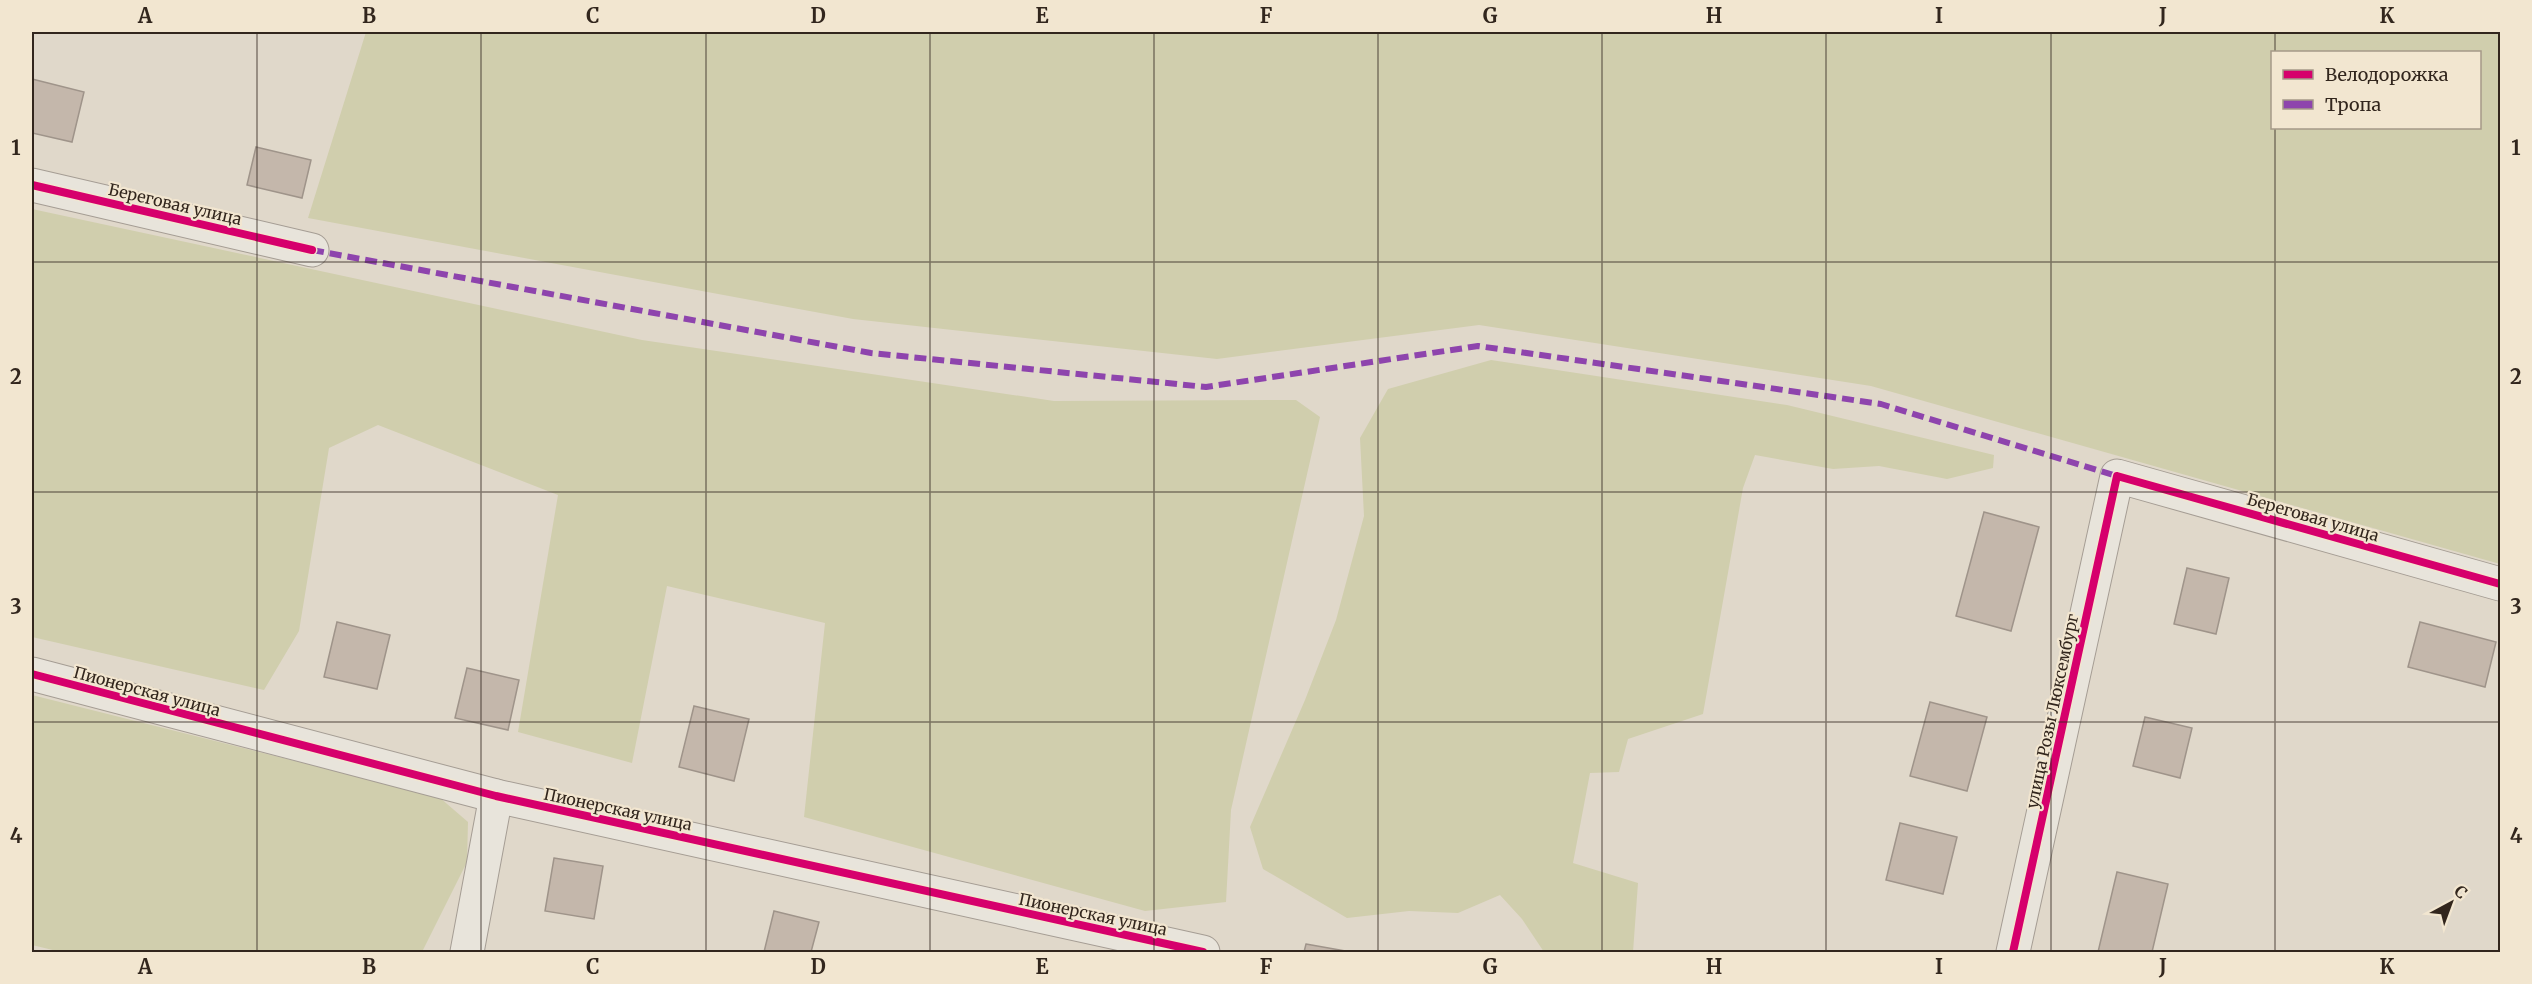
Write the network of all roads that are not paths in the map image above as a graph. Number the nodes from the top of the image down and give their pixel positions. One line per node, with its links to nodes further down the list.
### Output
1 (32, 185): 2 (street, Береговая улица)
2 (312, 250)
3 (2118, 476): 4 (street, Береговая улица); 9 (street, улица Розы Люксембург)
4 (2500, 584)
5 (32, 674): 6 (street, Пионерская улица)
6 (496, 796): 7 (street); 8 (street, Пионерская улица)
7 (467, 952)
8 (1203, 952)
9 (2013, 952)

